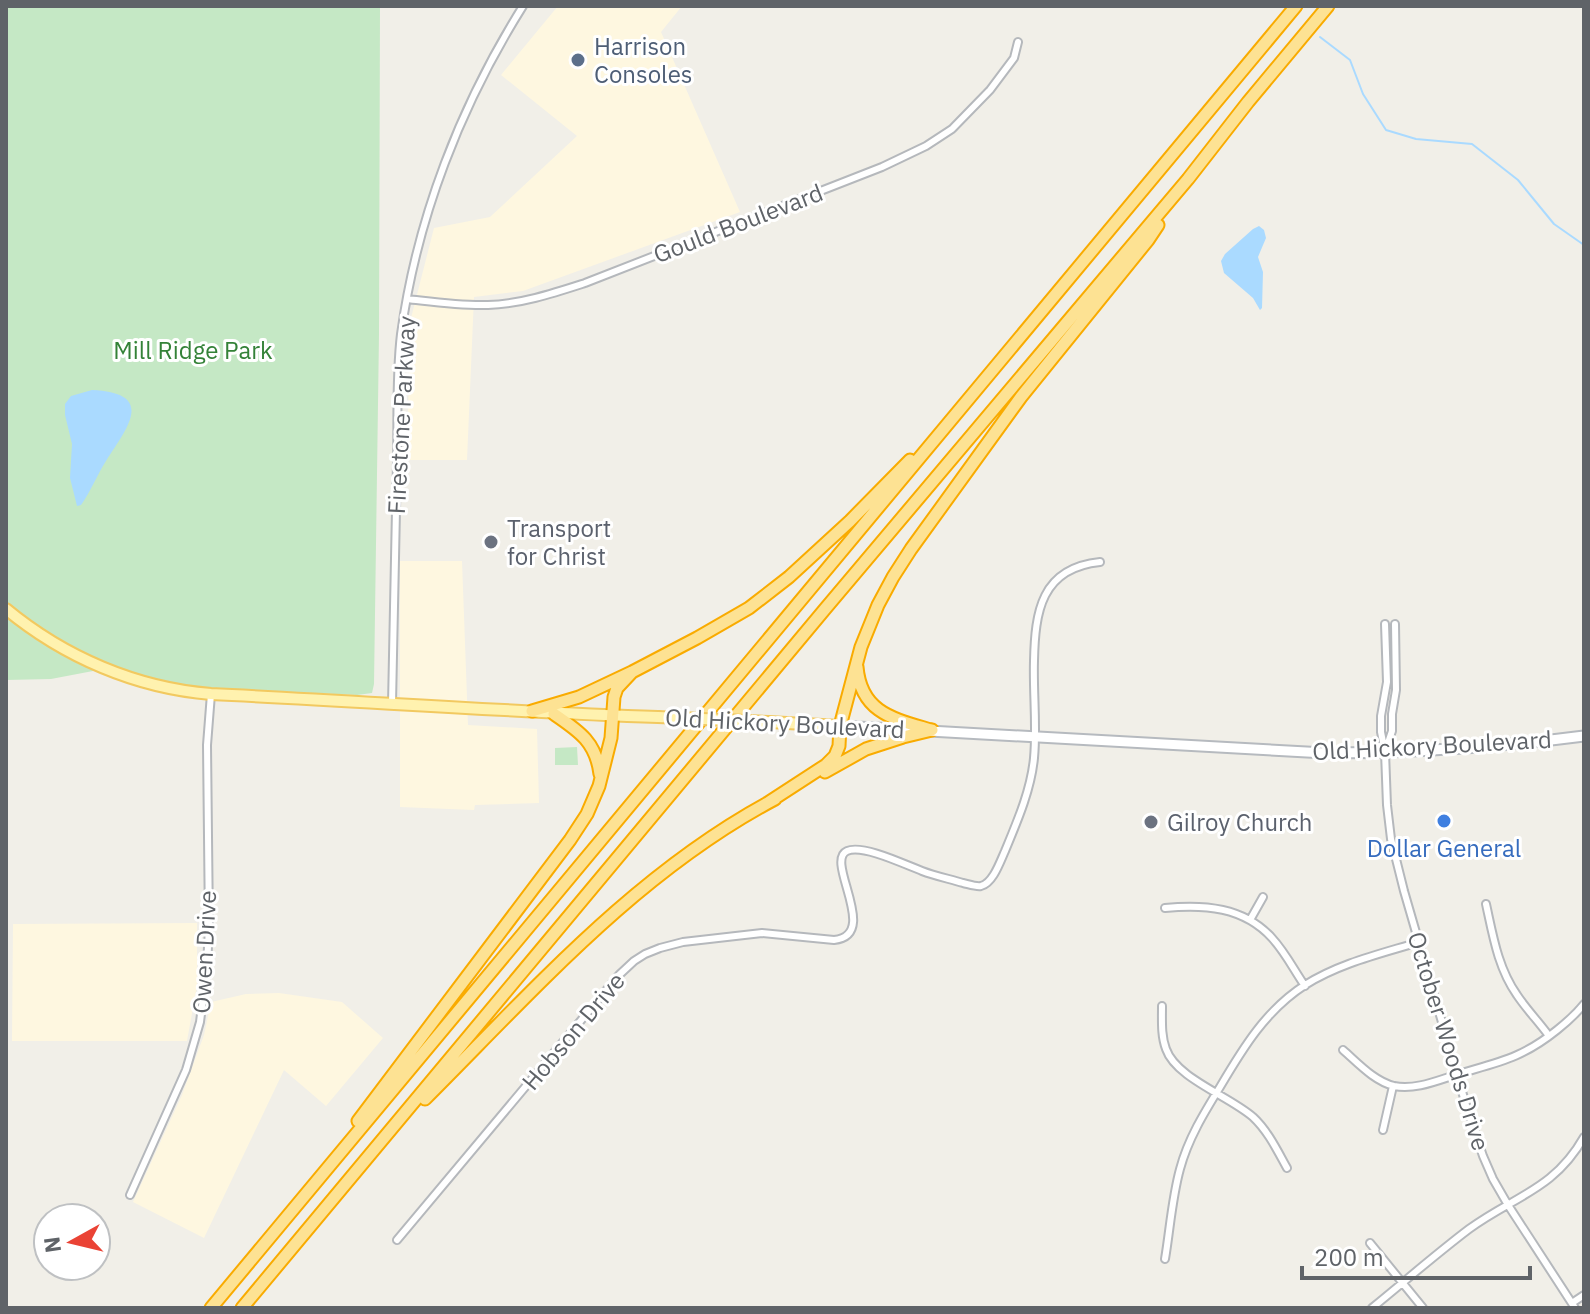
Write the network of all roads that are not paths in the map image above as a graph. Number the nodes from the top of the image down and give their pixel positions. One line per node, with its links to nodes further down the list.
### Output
1 (523, 6): 6 (street, Firestone Parkway)
2 (1296, 6): 7 (highway)
3 (1328, 6): 5 (highway)
4 (1018, 42): 6 (street, Gould Boulevard)
5 (1188, 179): 12 (highway); 41 (highway)
6 (407, 299): 15 (street, Firestone Parkway)
7 (969, 399): 13 (highway); 45 (highway)
8 (1100, 562): 21 (street)
9 (6, 609): 14 (main road, Old Hickory Boulevard)
10 (1385, 624): 23 (street)
11 (1395, 624): 23 (street)
12 (858, 656): 19 (highway); 20 (highway)
13 (632, 672): 16 (highway); 18 (highway)
14 (211, 694): 15 (main road, Old Hickory Boulevard); 43 (street, Owen Drive)
15 (392, 704): 16 (main road, Old Hickory Boulevard)
16 (532, 711): 17 (main road, Old Hickory Boulevard)
17 (554, 714): 18 (main road, Old Hickory Boulevard); 24 (highway)
18 (613, 716): 19 (main road, Old Hickory Boulevard, bridge); 24 (highway)
19 (840, 726): 20 (main road, Old Hickory Boulevard); 25 (highway)
20 (932, 730): 21 (main road, Old Hickory Boulevard); 25 (highway)
21 (1034, 736): 23 (main road, Old Hickory Boulevard); 46 (street, Hobson Drive)
22 (1584, 736): 23 (main road, Old Hickory Boulevard)
23 (1385, 752): 30 (street, October Woods Drive)
24 (599, 786): 45 (highway)
25 (769, 802): 41 (highway)
26 (1263, 897): 29 (street)
27 (1486, 904): 34 (street)
28 (1165, 908): 29 (street)
29 (1250, 920): 31 (street)
30 (1419, 942): 31 (street); 36 (street, October Woods Drive)
31 (1305, 986): 38 (street)
32 (1584, 1004): 34 (street)
33 (1162, 1006): 38 (street)
34 (1549, 1036): 36 (street)
35 (1343, 1050): 37 (street)
36 (1457, 1074): 37 (street); 44 (street, October Woods Drive)
37 (1393, 1086): 39 (street)
38 (1217, 1092): 42 (street); 48 (street)
39 (1383, 1130)
40 (1583, 1140): 44 (street)
41 (374, 1149): 53 (highway)
42 (1287, 1168)
43 (130, 1195)
44 (1508, 1205): 49 (street); 51 (street, October Woods Drive)
45 (270, 1237): 52 (highway)
46 (397, 1240)
47 (1370, 1243): 49 (street)
48 (1165, 1259)
49 (1403, 1283): 54 (street); 55 (street)
50 (1584, 1295): 51 (street)
51 (1573, 1306)
52 (211, 1308)
53 (242, 1308)
54 (1372, 1308)
55 (1423, 1308)

